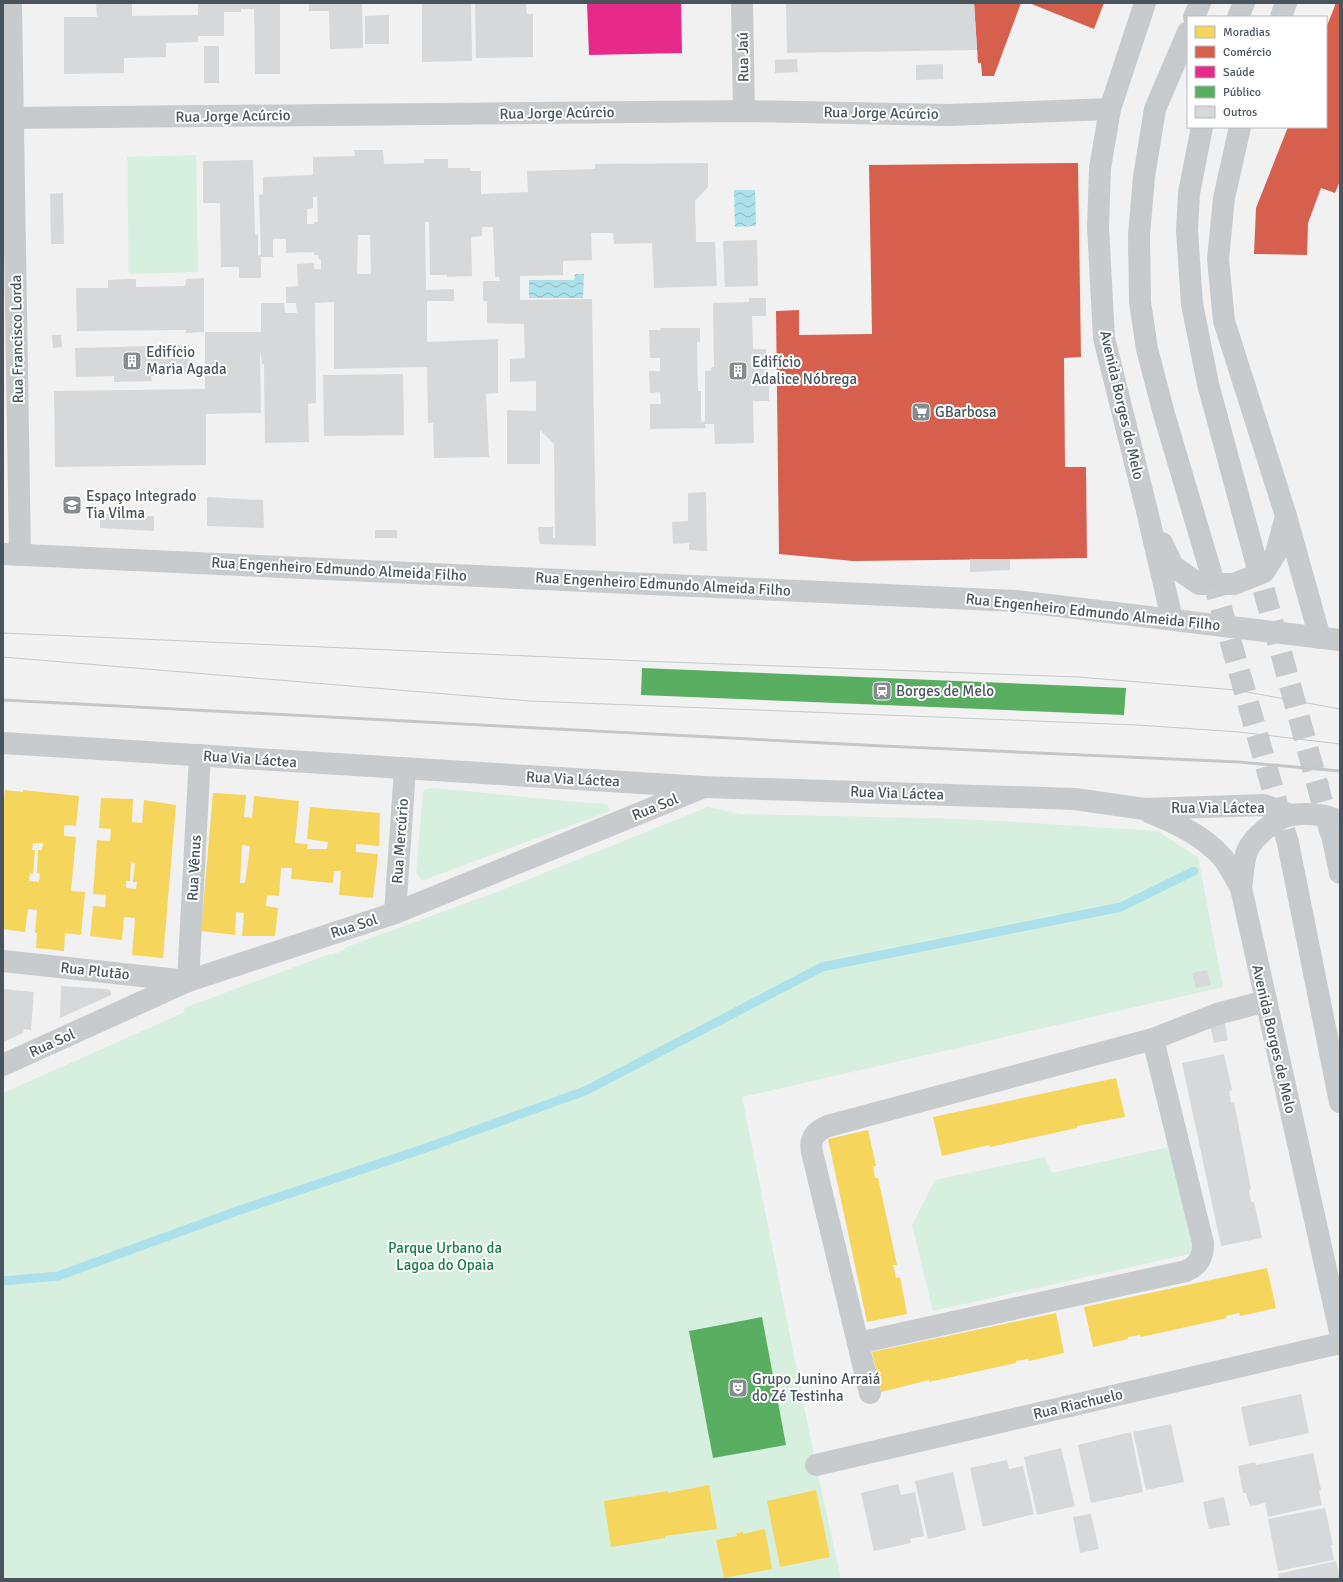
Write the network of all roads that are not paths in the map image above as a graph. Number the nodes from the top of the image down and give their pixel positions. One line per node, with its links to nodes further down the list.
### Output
1 (11, 3): 13 (street, Rua Francisco Lorda)
2 (742, 3): 12 (street, Rua Jaú)
3 (1145, 3): 11 (street, Avenida Borges de Melo)
4 (1200, 3): 7 (main road)
5 (1244, 3): 8 (main road)
6 (1286, 3): 9 (street)
7 (1194, 16)
8 (1238, 16)
9 (1281, 16)
10 (1187, 34): 20 (main road)
11 (1110, 109): 12 (street, Rua Jorge Acúrcio); 16 (street, Avenida Borges de Melo)
12 (744, 111): 13 (street, Rua Jorge Acúrcio)
13 (8, 118): 18 (street, Rua Francisco Lorda)
14 (1202, 128): 19 (main road)
15 (1240, 128): 17 (street)
16 (1148, 515): 17 (street); 21 (street, Avenida Borges de Melo)
17 (1286, 516): 22 (street)
18 (12, 554): 21 (street, Rua Engenheiro Edmundo Almeida Filho)
19 (1254, 558)
20 (1212, 576)
21 (1172, 619): 22 (street, Rua Engenheiro Edmundo Almeida Filho)
22 (1330, 639)
23 (3, 743): 24 (street, Rua Via Láctea)
24 (200, 755): 25 (street, Rua Via Láctea); 35 (street, Rua Vênus)
25 (405, 769): 26 (street, Rua Via Láctea); 33 (street, Rua Mercúrio)
26 (704, 787): 27 (street, Rua Via Láctea); 33 (street, Rua Sol)
27 (1144, 810): 28 (street, Rua Via Láctea); 32 (street, Rua Via Láctea)
28 (1291, 815): 29 (street, Avenida Borges de Melo); 32 (street, Avenida Borges de Melo)
29 (1336, 828): 31 (main road, Avenida Borges de Melo)
30 (1288, 843): 39 (main road)
31 (1340, 873)
32 (1241, 888): 36 (street, Avenida Borges de Melo)
33 (395, 913): 35 (street, Rua Sol)
34 (3, 960): 35 (street, Rua Plutão)
35 (188, 981): 38 (street, Rua Sol)
36 (1266, 1001): 37 (street); 40 (street, Avenida Borges de Melo)
37 (1153, 1039): 41 (street); 41 (street)
38 (3, 1065)
39 (1340, 1102)
40 (1340, 1332)
41 (858, 1343): 43 (street)
42 (1340, 1343): 44 (street, Rua Riachuelo)
43 (870, 1393)
44 (816, 1465)

